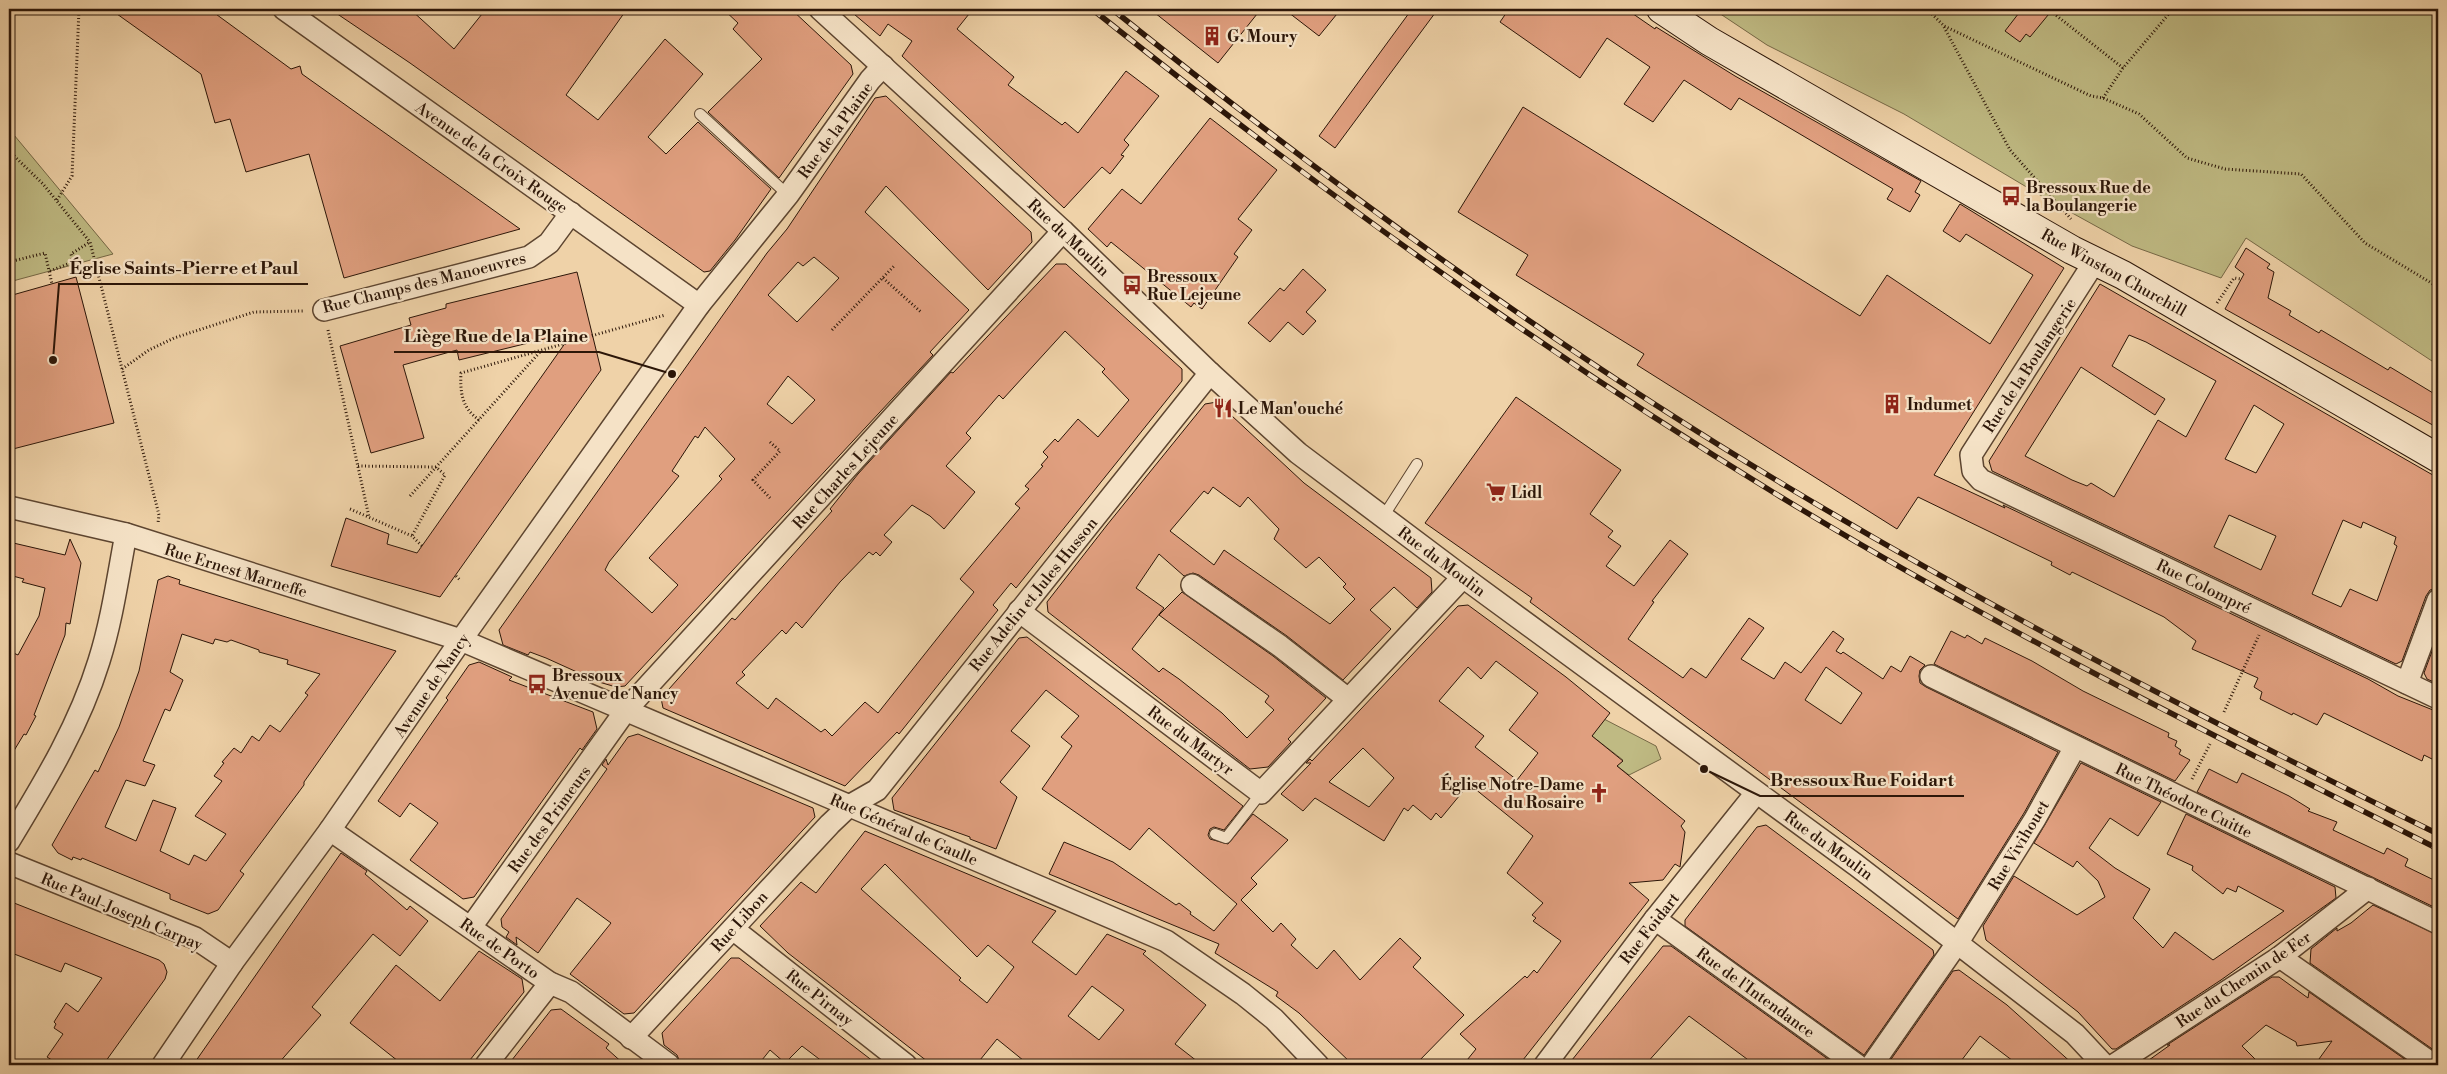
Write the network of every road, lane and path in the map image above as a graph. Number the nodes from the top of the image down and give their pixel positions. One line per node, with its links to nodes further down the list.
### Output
1 (79, 9): 15 (path)
2 (284, 9): 16 (street, Avenue de la Croix Rouge)
3 (820, 9): 9 (street, Rue du Moulin)
4 (1661, 9): 20 (main road, Rue Winston Churchill)
5 (1926, 9): 8 (path)
6 (2048, 9): 10 (path)
7 (2173, 9): 10 (path)
8 (1944, 26): 11 (path); 17 (path)
9 (883, 66): 14 (street, Rue de la Plaine); 18 (street, Rue du Moulin)
10 (2123, 68): 11 (path)
11 (2103, 98): 27 (path)
12 (700, 114): 14 (lane, Rue de la Plaine)
13 (9, 151): 15 (path)
14 (788, 195): 28 (street, Rue de la Plaine)
15 (57, 200): 19 (path)
16 (571, 214): 28 (street, Avenue de la Croix Rouge); 30 (street, Rue Champs des Manoeuvres)
17 (2073, 222)
18 (1063, 231): 35 (street, Rue du Moulin); 65 (street, Rue Charles Lejeune)
19 (90, 242): 23 (path); 34 (path)
20 (2095, 261): 38 (main road, Rue Winston Churchill); 42 (street, Rue de la Boulangerie)
21 (9, 262): 23 (path)
22 (894, 266): 24 (path)
23 (50, 271): 26 (path)
24 (883, 278): 31 (path); 32 (path)
25 (2241, 279): 29 (path)
26 (52, 284)
27 (2438, 287)
28 (699, 305): 33 (path); 60 (street, Avenue de Nancy)
29 (2216, 305)
30 (324, 310): 34 (path, Rue Champs des Manoeuvres); 40 (path)
31 (922, 313)
32 (832, 330)
33 (540, 351): 36 (path); 36 (path)
34 (122, 369): 51 (path)
35 (1210, 373): 47 (street, Rue du Moulin); 58 (street, Rue Adelin et Jules Husson)
36 (478, 420): 41 (path)
37 (770, 442): 44 (path)
38 (2438, 458)
39 (1417, 464): 47 (lane)
40 (358, 466): 41 (path); 48 (path)
41 (436, 467): 43 (path); 50 (path)
42 (1974, 471): 59 (street, Rue Colompré)
43 (410, 496)
44 (770, 498)
45 (9, 507): 49 (street, Rue Ernest Marneffe)
46 (350, 509): 48 (path)
47 (1383, 517): 54 (street, Rue du Moulin)
48 (369, 518): 50 (path)
49 (126, 534): 51 (street, Rue Ernest Marneffe); 75 (street)
50 (412, 536): 52 (path)
51 (153, 544): 60 (street, Rue Ernest Marneffe)
52 (422, 546)
53 (456, 576): 55 (path)
54 (1463, 577): 64 (street); 70 (street, Rue du Moulin)
55 (460, 580)
56 (1192, 585): 64 (street)
57 (2438, 600): 62 (street)
58 (1019, 611): 69 (street, Rue du Martyr); 72 (street, Rue Adelin et Jules Husson)
59 (2269, 617): 62 (street, Rue Colompré); 66 (path)
60 (461, 640): 65 (street, Rue Général de Gaulle); 73 (street, Avenue de Nancy)
61 (1931, 676): 68 (street, Rue Théodore Cuitte)
62 (2407, 683): 63 (street, Rue Colompré)
63 (2438, 698)
64 (1348, 700): 69 (street)
65 (626, 710): 72 (street, Rue Général de Gaulle); 80 (street, Rue des Primeurs)
66 (2224, 712)
67 (2210, 744): 71 (path)
68 (2075, 747): 71 (street, Rue Théodore Cuitte); 82 (street, Rue Vivihouet)
69 (1262, 793): 74 (lane)
70 (1756, 793): 78 (street, Rue Foidart); 82 (street, Rue du Moulin)
71 (2181, 798): 77 (street, Rue Théodore Cuitte)
72 (848, 806): 81 (street, Rue Libon); 91 (street, Rue Général de Gaulle)
73 (330, 830): 80 (street, Rue de Porto); 84 (street, Avenue de Nancy)
74 (1216, 834)
75 (9, 840)
76 (9, 863): 84 (street, Rue Paul-Joseph Carpay)
77 (2368, 888): 79 (street, Rue Théodore Cuitte); 83 (street, Rue du Chemin de Fer)
78 (1655, 919): 92 (street, Rue Foidart); 93 (street, Rue de l'Intendance)
79 (2438, 923)
80 (471, 927): 85 (street, Rue de Porto)
81 (733, 929): 86 (street, Rue Libon); 90 (street, Rue Pirnay)
82 (1958, 942): 94 (street); 95 (street, Rue du Moulin)
83 (2280, 957): 96 (street, Rue du Chemin de Fer); 97 (street)
84 (232, 963): 87 (street, Avenue de Nancy)
85 (550, 983): 86 (street, Rue de Porto); 88 (street)
86 (631, 1038): 89 (street, Rue de Porto)
87 (163, 1065)
88 (486, 1065)
89 (669, 1065)
90 (906, 1065)
91 (1316, 1065)
92 (1545, 1065)
93 (1857, 1065)
94 (1872, 1065)
95 (2104, 1065)
96 (2114, 1065)
97 (2434, 1065)

